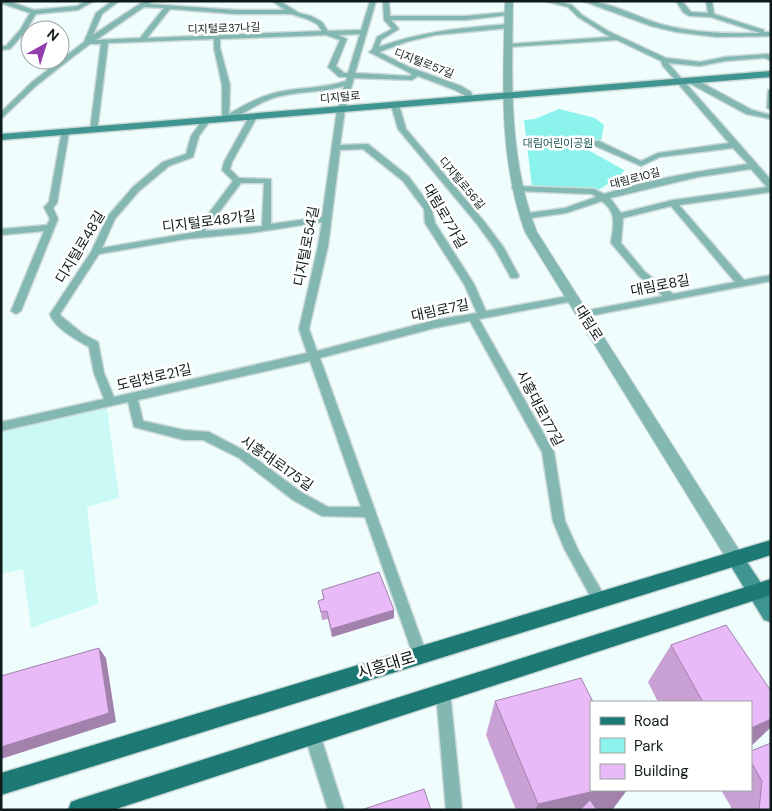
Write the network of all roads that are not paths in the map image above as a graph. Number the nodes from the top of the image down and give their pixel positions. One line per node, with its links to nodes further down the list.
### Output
1 (1, 1): 16 (street)
2 (91, 1): 13 (street)
3 (116, 1): 17 (street)
4 (275, 1): 18 (street)
5 (373, 1): 22 (street, 디지털로54길)
6 (386, 1): 20 (street, 디지털로57길)
7 (548, 1): 12 (street)
8 (586, 1): 24 (street)
9 (678, 1): 19 (street)
10 (709, 1): 19 (street)
11 (147, 3): 14 (street); 29 (street)
12 (572, 3): 25 (street)
13 (83, 5): 16 (street); 17 (street)
14 (168, 7): 18 (street); 27 (street)
15 (509, 7): 20 (street); 21 (street, 대림로)
16 (34, 12): 31 (street)
17 (100, 12): 29 (street)
18 (293, 12): 23 (street)
19 (711, 14): 24 (street)
20 (387, 18): 33 (street, 디지털로57길)
21 (509, 26): 30 (street, 대림로); 33 (street)
22 (363, 32): 23 (street, 디지털로37나길); 32 (street, 디지털로54길)
23 (326, 33): 26 (street, 디지털로37나길); 38 (street)
24 (771, 33)
25 (619, 38): 30 (street); 35 (street)
26 (217, 39): 27 (street, 디지털로37나길); 50 (street)
27 (142, 40): 28 (street, 디지털로37나길)
28 (105, 41): 29 (street, 디지털로37나길); 52 (street)
29 (87, 42): 47 (street)
30 (509, 46): 42 (street, 대림로)
31 (1, 48)
32 (357, 51): 33 (street); 38 (street, 디지털로54길)
33 (375, 52): 36 (street, 디지털로57길)
34 (769, 55): 35 (street)
35 (664, 60): 40 (street)
36 (417, 73): 38 (street); 43 (street, 디지털로57길)
37 (771, 74): 39 (main road, 디지털로)
38 (350, 79): 46 (street, 디지털로54길); 50 (street)
39 (692, 81): 40 (main road, 디지털로); 49 (street)
40 (680, 82): 42 (main road, 디지털로); 56 (street)
41 (771, 92): 45 (street)
42 (509, 96): 43 (main road, 디지털로); 61 (street, 대림로)
43 (469, 99): 44 (main road, 디지털로)
44 (395, 105): 46 (main road, 디지털로); 72 (street, 디지털로56길)
45 (771, 108)
46 (341, 110): 48 (main road, 디지털로); 57 (street, 디지털로54길)
47 (1, 117)
48 (254, 117): 50 (main road, 디지털로); 59 (street)
49 (771, 118)
50 (226, 119): 51 (main road, 디지털로)
51 (206, 121): 52 (main road, 디지털로); 71 (street, 디지털로48길)
52 (94, 130): 53 (main road, 디지털로)
53 (65, 132): 54 (main road, 디지털로); 67 (street)
54 (1, 137)
55 (596, 143): 56 (street)
56 (735, 145): 58 (street)
57 (336, 148): 66 (street, 디지털로54길); 79 (street, 대림로7가길)
58 (753, 166): 60 (street); 62 (street, 대림로10길)
59 (237, 180): 68 (street); 70 (street)
60 (771, 187): 63 (street)
61 (516, 188): 62 (street); 64 (street, 대림로)
62 (604, 199): 64 (street, 대림로10길); 65 (street)
63 (673, 203): 65 (street); 74 (street)
64 (524, 216): 76 (street, 대림로)
65 (619, 216): 75 (street)
66 (327, 218): 68 (street, 디지털로48가길); 80 (street, 디지털로54길)
67 (50, 228): 69 (street); 77 (street)
68 (266, 228): 70 (street, 디지털로48가길)
69 (1, 232)
70 (197, 236): 71 (street, 디지털로48가길)
71 (96, 252): 82 (street, 디지털로48길)
72 (514, 276)
73 (771, 278): 74 (street, 대림로8길)
74 (742, 283): 75 (street, 대림로8길)
75 (671, 297): 78 (street, 대림로8길)
76 (574, 298): 78 (street, 대림로); 79 (street, 대림로7길)
77 (16, 311)
78 (584, 314): 86 (street, 대림로)
79 (478, 316): 80 (street, 대림로7길); 88 (street, 시흥대로177길)
80 (313, 356): 81 (street, 도림천로21길); 84 (street)
81 (132, 397): 82 (street, 도림천로21길); 84 (street, 시흥대로175길)
82 (110, 402): 83 (street, 도림천로21길)
83 (1, 427)
84 (369, 512): 90 (street)
85 (771, 547): 86 (main road, 시흥대로)
86 (735, 558): 87 (main road, 대림로); 88 (main road, 시흥대로)
87 (764, 589): 89 (main road, 대림로); 91 (main road)
88 (600, 599): 90 (main road, 시흥대로)
89 (771, 614)
90 (420, 655): 93 (main road, 시흥대로)
91 (443, 692): 92 (main road); 96 (street)
92 (312, 734): 94 (main road); 95 (street)
93 (1, 784)
94 (79, 810)
95 (336, 810)
96 (454, 810)

